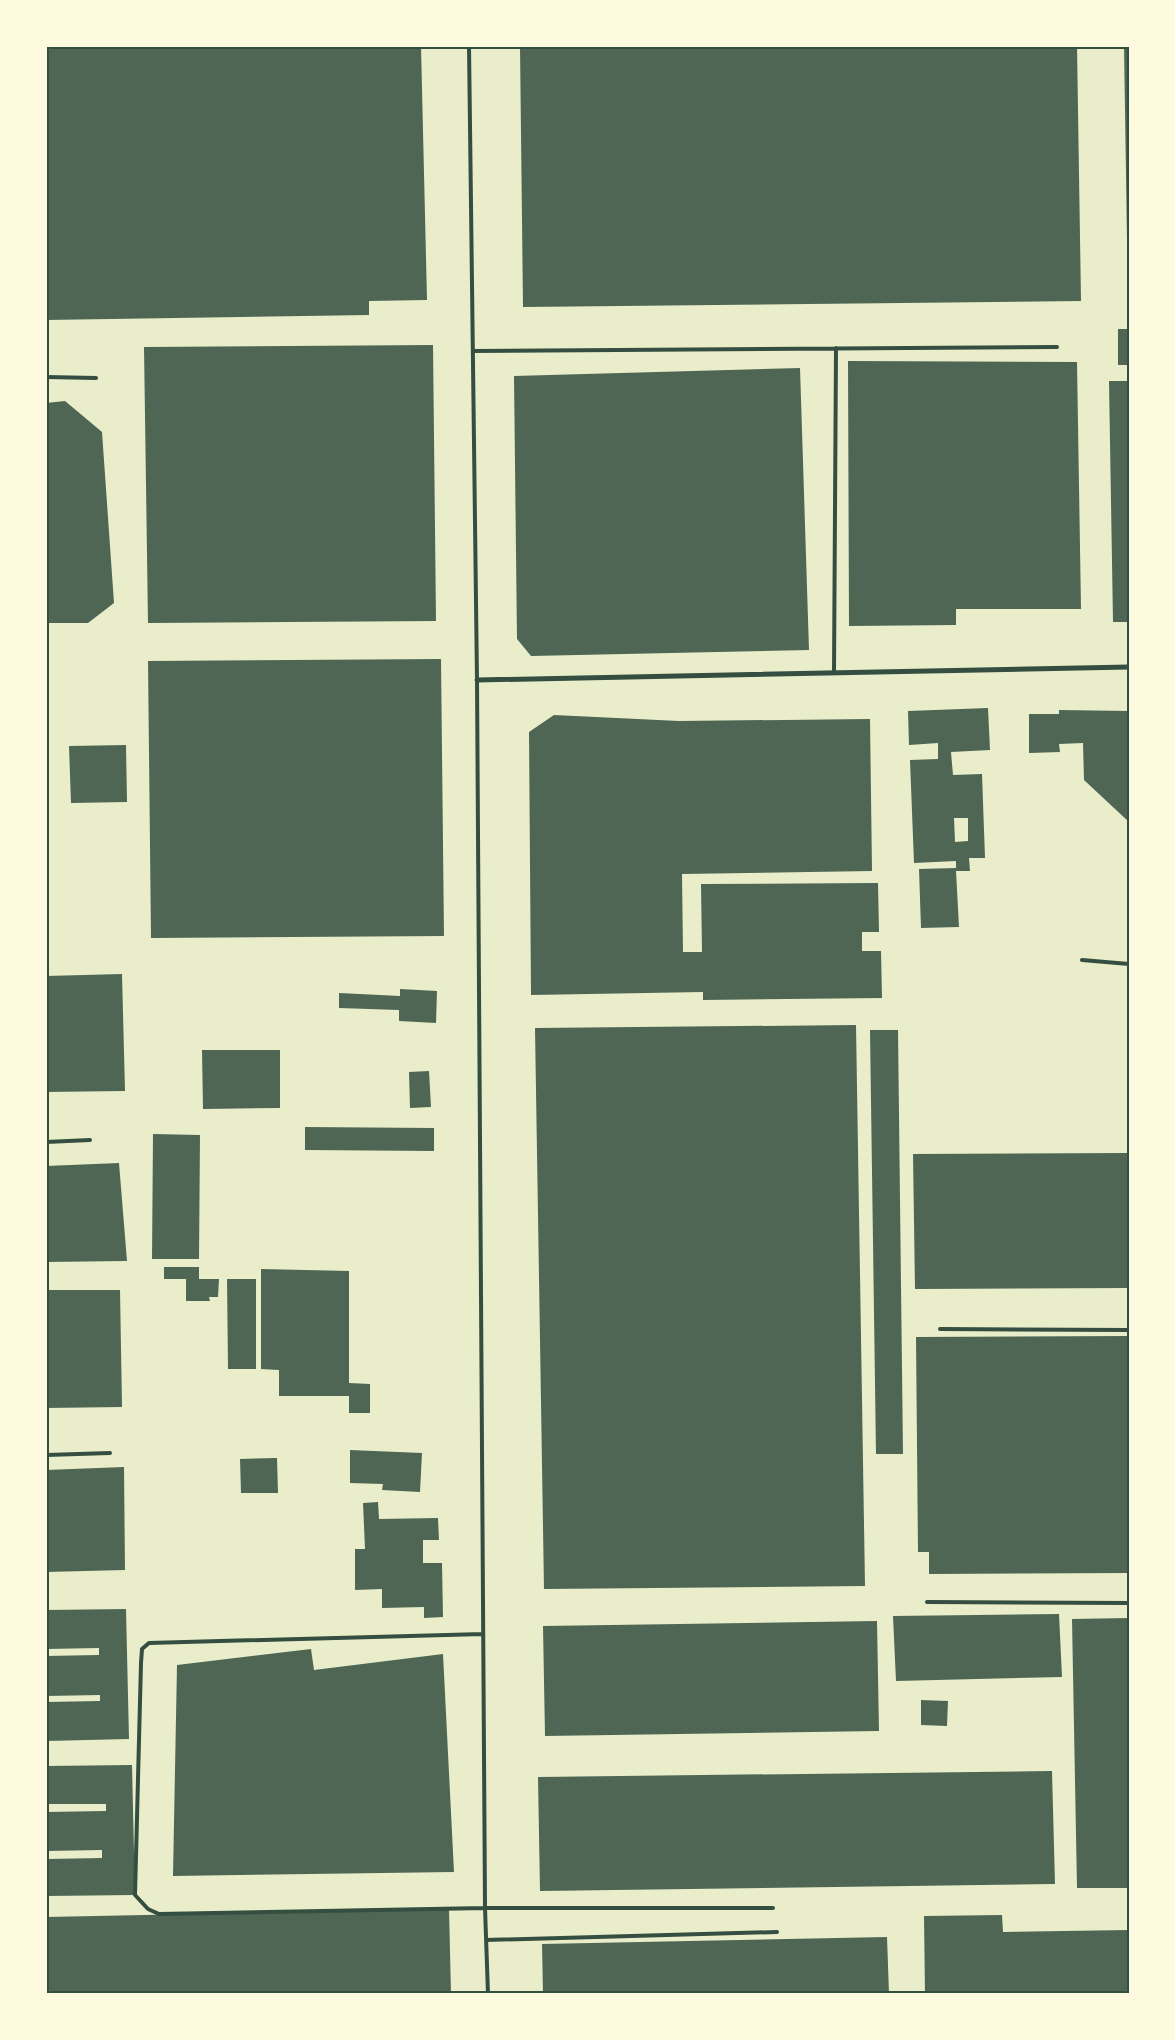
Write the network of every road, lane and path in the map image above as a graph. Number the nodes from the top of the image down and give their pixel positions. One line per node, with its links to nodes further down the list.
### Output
1 (469, 46): 4 (lane)
2 (1057, 346): 3 (lane)
3 (836, 348): 4 (lane); 8 (lane)
4 (473, 351): 9 (lane)
5 (46, 378): 6 (lane)
6 (96, 378)
7 (1129, 667): 8 (street)
8 (834, 673): 9 (street)
9 (477, 680): 20 (lane)
10 (1082, 960): 11 (lane)
11 (1129, 964)
12 (90, 1140): 13 (lane)
13 (46, 1142)
14 (940, 1329): 15 (lane)
15 (1129, 1330)
16 (110, 1453): 17 (lane)
17 (46, 1455)
18 (926, 1602): 19 (lane)
19 (1129, 1603)
20 (484, 1634): 21 (lane); 21 (lane)
21 (485, 1908): 22 (lane); 24 (lane)
22 (773, 1908)
23 (776, 1932): 24 (lane)
24 (486, 1940): 25 (lane)
25 (488, 1994)

